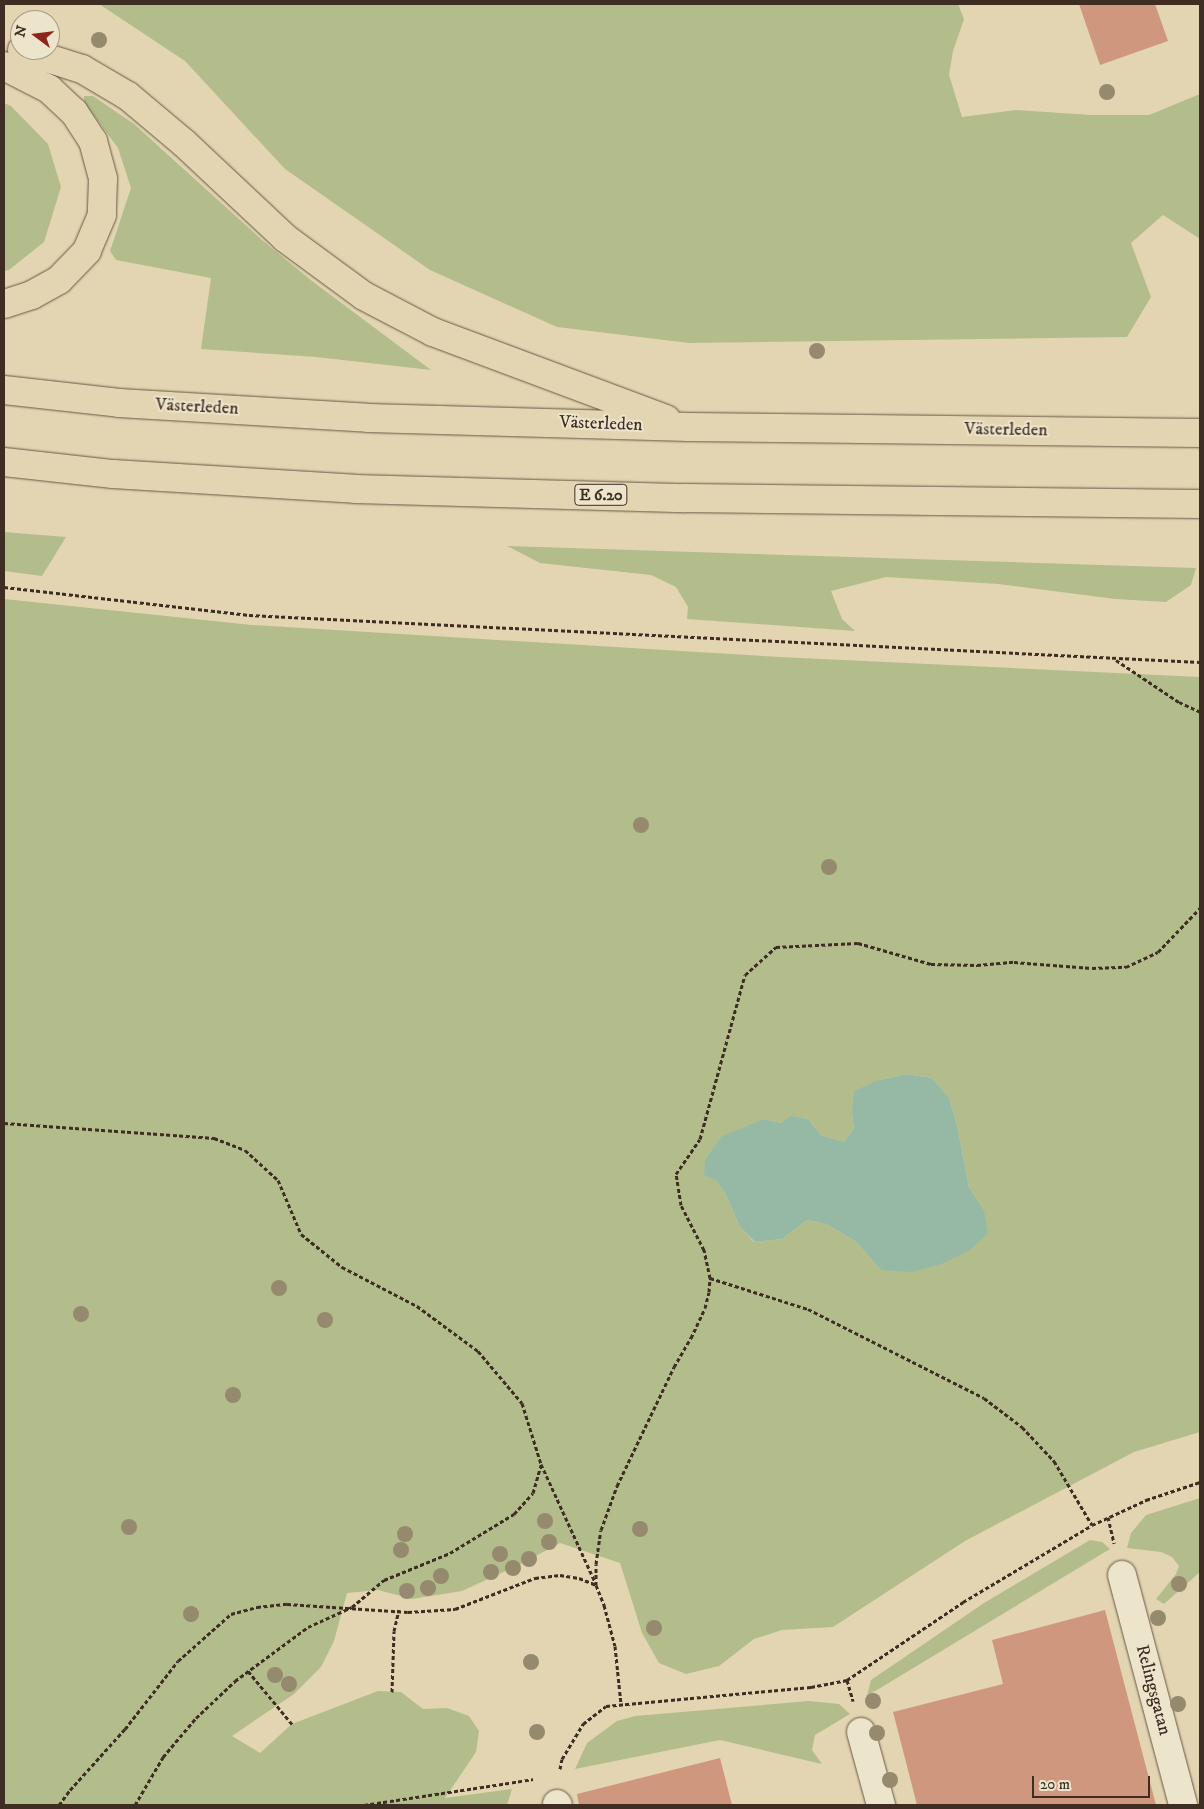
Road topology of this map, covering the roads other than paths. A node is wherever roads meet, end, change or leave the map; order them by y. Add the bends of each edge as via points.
1 (53, 60) edge
2 (4, 66) edge
3 (4, 304) edge
4 (4, 390) edge
5 (689, 427) junction
6 (1200, 433) edge
7 (4, 462) edge
8 (1200, 504) edge
9 (1122, 1576) dead end
10 (862, 1732) dead end
11 (881, 1805) edge
12 (1184, 1805) edge

1 - 5 highway via 82,69 128,96 184,143 285,238 364,296 433,332
2 - 3 highway via 49,89 74,112 93,141 103,179 102,215 87,251 59,280 32,295
4 - 5 highway, Västerleden via 118,403 359,417
5 - 6 highway, Västerleden
7 - 8 highway, E 6.20 via 113,474 355,489 685,498
9 - 12 lane, Relingsgatan
10 - 11 lane

